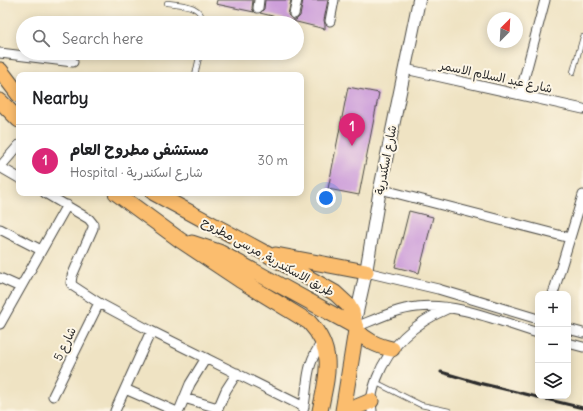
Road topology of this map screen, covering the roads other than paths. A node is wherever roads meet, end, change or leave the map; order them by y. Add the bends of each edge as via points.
1 (297, 0) edge
2 (334, 0) edge
3 (419, 0) edge
4 (545, 0) edge
5 (167, 4) dead end
6 (294, 14) dead end
7 (202, 16) edge
8 (330, 21) dead end
9 (583, 37) edge
10 (0, 53) edge
11 (16, 55) edge
12 (57, 60) edge
13 (198, 60) edge
14 (73, 62) dead end
15 (405, 69) junction
16 (0, 70) edge
17 (196, 72) edge
18 (573, 72) dead end
19 (16, 91) edge
20 (520, 94) junction
21 (0, 101) edge
22 (583, 109) edge
23 (16, 117) edge
24 (16, 148) edge
25 (0, 167) edge
26 (16, 176) edge
27 (380, 188) junction
28 (583, 195) edge
29 (51, 196) edge
30 (120, 196) edge
31 (160, 196) edge
32 (66, 205) junction
33 (580, 219) edge
34 (0, 229) edge
35 (570, 238) junction
36 (180, 240) junction
37 (41, 250) junction
38 (265, 253) junction
39 (366, 272) junction
40 (0, 278) edge
41 (20, 287) junction
42 (554, 291) edge
43 (99, 303) junction
44 (450, 308) junction
45 (535, 318) edge
46 (0, 324) edge
47 (356, 326) junction
48 (571, 330) edge
49 (151, 331) junction
50 (535, 332) edge
51 (583, 333) edge
52 (323, 341) junction
53 (571, 344) edge
54 (583, 347) edge
55 (392, 349) junction
56 (206, 358) junction
57 (237, 373) junction
58 (375, 382) junction
59 (126, 388) junction
60 (53, 396) dead end
61 (184, 398) junction
62 (371, 406) edge
63 (304, 409) edge
64 (218, 410) edge
65 (115, 411) edge
66 (175, 411) edge
67 (179, 411) edge
68 (320, 411) edge
69 (343, 411) edge
70 (347, 411) edge
71 (449, 411) edge

1 - 6 street
2 - 8 street
3 - 15 street, شارع اسكندرية
4 - 20 street
5 - 7 lane via 193,7
9 - 18 lane
10 - 11 street
12 - 14 street
13 - 17 lane
15 - 20 street, شارع عبد السلام الاسمر
15 - 27 street, شارع اسكندرية
16 - 19 main road
20 - 22 street, شارع عبد السلام الاسمر
21 - 23 main road
24 - 25 street
25 - 26 street
27 - 35 street
27 - 39 street, شارع اسكندرية
28 - 33 street
29 - 32 street
30 - 36 main road
31 - 38 main road, طريق الاسكندرية, مرسى مطروح
32 - 37 street
32 - 43 street via 89,219 94,228 71,283
33 - 35 street
34 - 37 street
35 - 42 street
36 - 47 main road via 219,252
36 - 52 main road via 259,293 309,322
37 - 41 street
38 - 39 main road
38 - 47 main road, طريق الاسكندرية, مرسى مطروح via 335,293 348,305
39 - 45 street via 438,289
39 - 47 street, شارع اسكندرية
40 - 41 street
41 - 46 street
43 - 49 street
43 - 60 street, شارع 5
44 - 47 street via 428,306 405,309
44 - 50 street
44 - 55 street via 436,313 412,329
47 - 55 main road via 372,343
47 - 69 main road
48 - 51 street
49 - 56 street
49 - 59 street
52 - 63 street via 310,363
52 - 68 main road via 328,368
53 - 54 street
55 - 58 street
56 - 57 street
56 - 61 street
57 - 63 street
57 - 64 street via 226,390
58 - 62 street
58 - 71 lane via 421,405
59 - 65 street
59 - 66 street
61 - 64 street
61 - 67 street
62 - 70 main road

